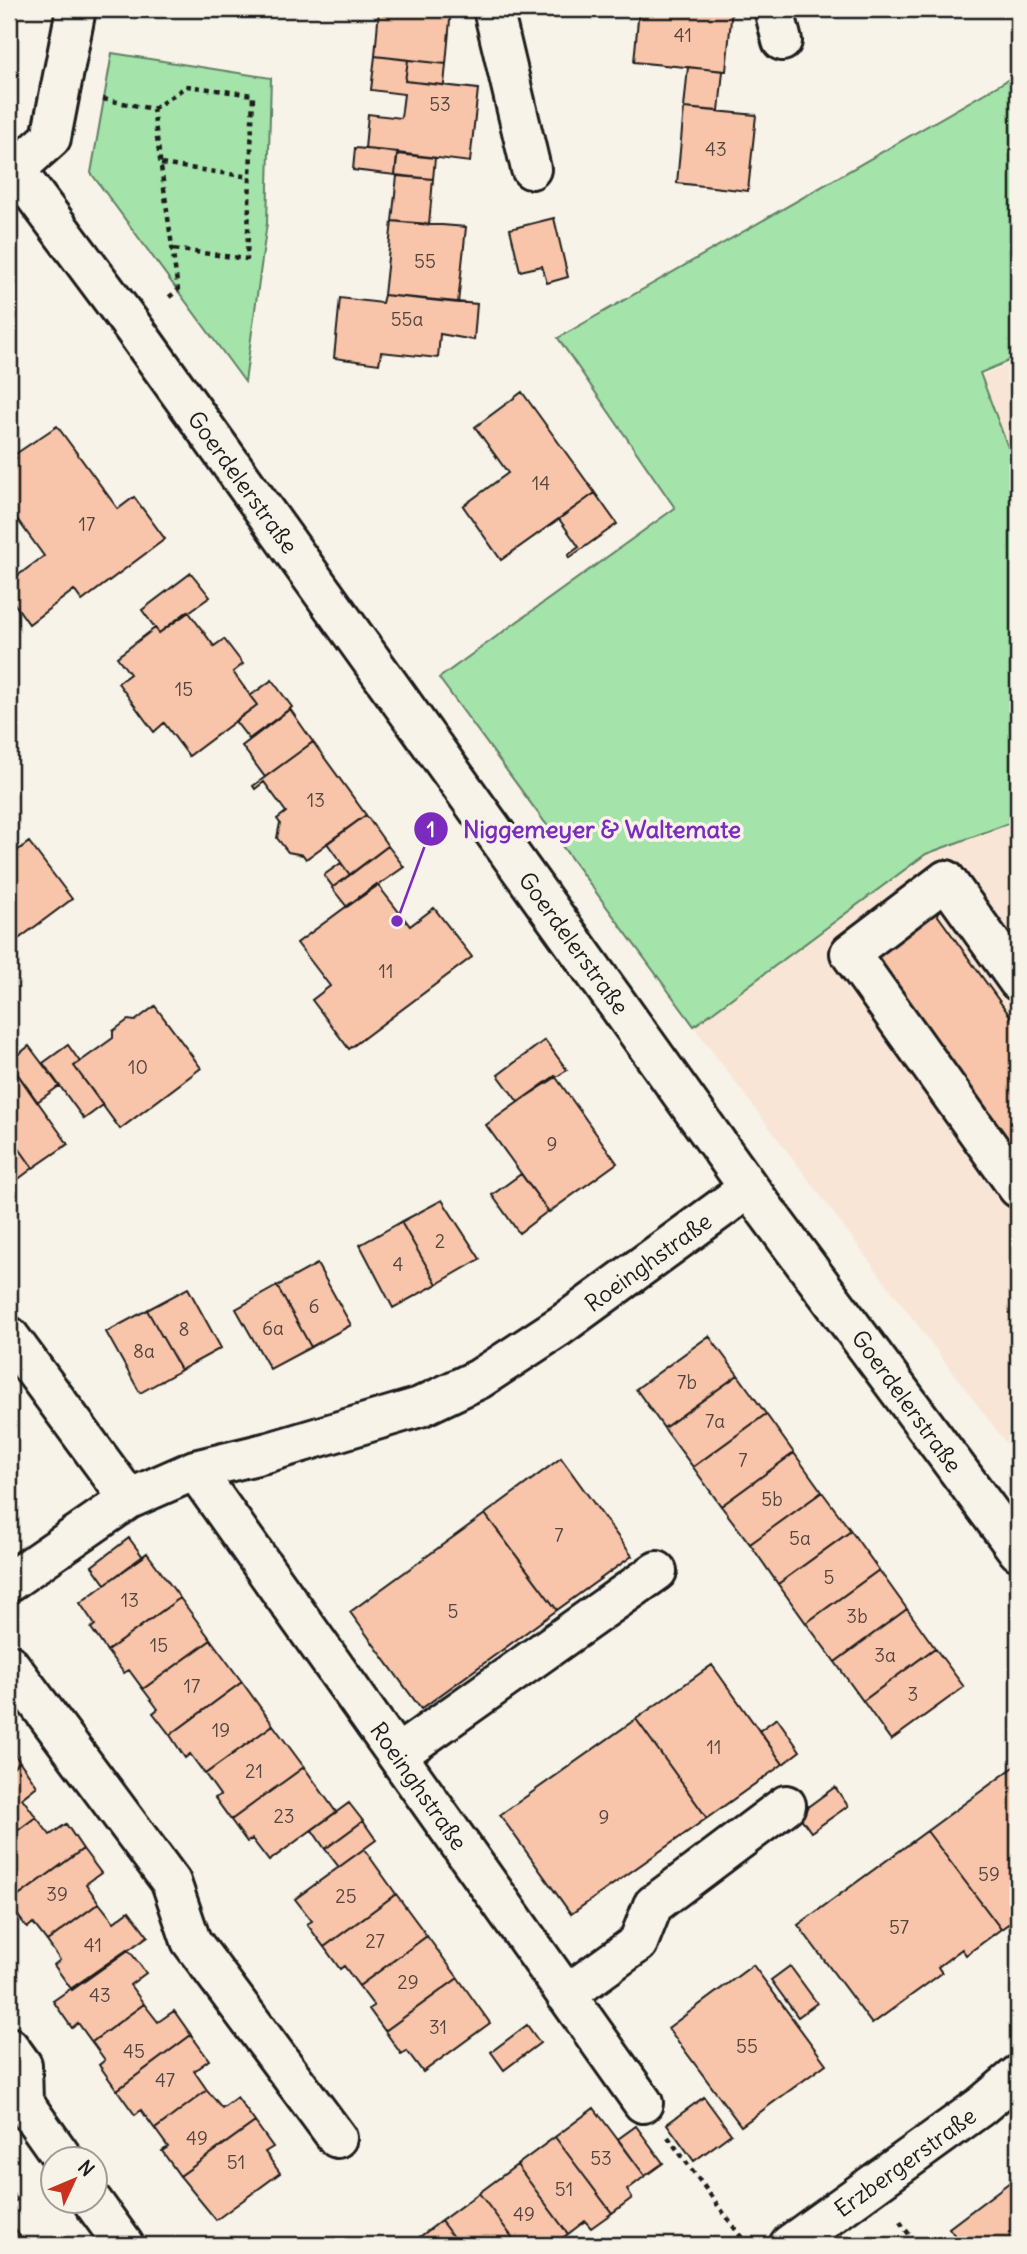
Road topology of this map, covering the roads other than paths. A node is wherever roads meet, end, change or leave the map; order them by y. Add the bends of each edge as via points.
1 (76, 9) edge
2 (493, 9) edge
3 (12, 166) edge
4 (531, 169) dead end
5 (1018, 981) edge
6 (750, 1188) junction
7 (1018, 1188) edge
8 (9, 1336) edge
9 (195, 1470) junction
10 (130, 1499) junction
11 (1018, 1552) edge
12 (657, 1571) dead end
13 (9, 1582) edge
14 (9, 1664) edge
15 (397, 1755) junction
16 (786, 1805) dead end
17 (566, 1995) junction
18 (9, 2047) edge
19 (1018, 2076) edge
20 (643, 2103) road end
21 (337, 2138) dead end
22 (54, 2146) edge
23 (103, 2216) edge
24 (124, 2245) edge
25 (789, 2245) edge

1 - 3 street via 51,138
2 - 4 street
3 - 6 street, Goerdelerstraße via 132,326
5 - 7 street via 946,880 850,953
6 - 9 street, Roeinghstraße via 479,1379 420,1407
6 - 11 street, Goerdelerstraße
8 - 10 street
9 - 10 street, Roeinghstraße
9 - 15 street, Roeinghstraße
10 - 13 street, Roeinghstraße
12 - 15 street
14 - 21 street via 171,1882 191,1941
15 - 17 street, Roeinghstraße
16 - 17 street via 653,1905 638,1943
17 - 20 street, Roeinghstraße
18 - 22 street via 22,2065 23,2102
19 - 25 street, Erzbergerstraße
23 - 24 street

